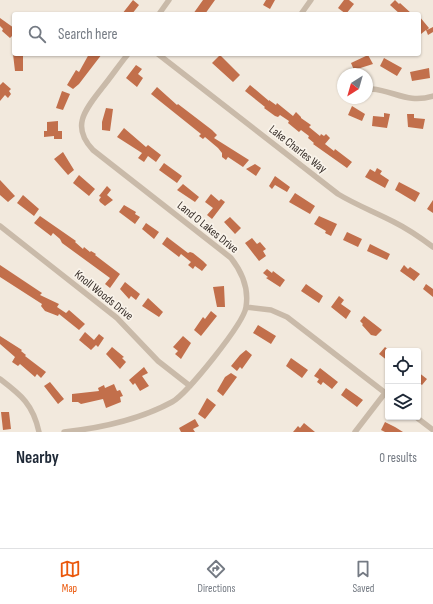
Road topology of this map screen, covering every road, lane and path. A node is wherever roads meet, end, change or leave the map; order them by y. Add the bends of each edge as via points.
1 (170, 0) edge
2 (311, 0) edge
3 (161, 12) edge
4 (302, 12) edge
5 (126, 56) edge
6 (161, 56) edge
7 (373, 89) edge
8 (433, 96) edge
9 (0, 226) edge
10 (433, 247) edge
11 (246, 307) junction
12 (0, 379) edge
13 (190, 386) junction
14 (385, 392) edge
15 (385, 396) edge
16 (420, 420) edge
17 (433, 430) edge
18 (39, 432) edge
19 (64, 432) edge
20 (354, 432) edge

1 - 3 street
2 - 4 street
5 - 11 street, Land O Lakes Drive via 85,110 81,124 84,137 93,150 231,258 244,280
6 - 10 street, Lake Charles Way via 338,194 394,222
7 - 8 street via 404,98
9 - 13 street, Knoll Woods Drive via 117,318 158,361
11 - 13 street, Land O Lakes Drive via 238,326
11 - 14 street via 271,310 288,317
12 - 18 street via 28,403 34,412
13 - 19 street, Land O Lakes Drive via 174,401 160,409 97,429
15 - 20 street
16 - 17 street

